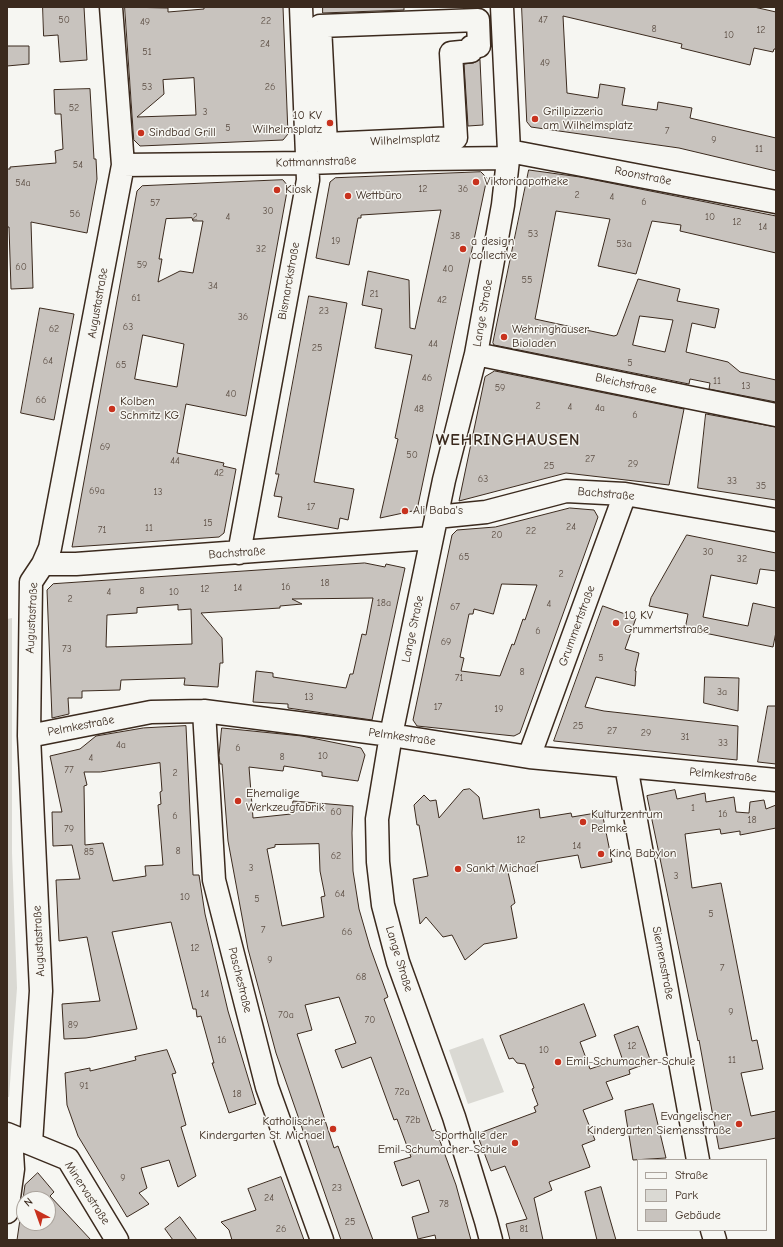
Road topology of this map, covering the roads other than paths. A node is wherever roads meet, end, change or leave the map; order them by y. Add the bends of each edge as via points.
1 (111, 7) edge
2 (301, 7) edge
3 (503, 16) edge
4 (479, 27) junction
5 (312, 35) junction
6 (502, 156) junction
7 (307, 164) junction
8 (123, 165) junction
9 (776, 202) edge
10 (476, 354) junction
11 (776, 415) edge
12 (625, 494) junction
13 (436, 517) junction
14 (776, 520) edge
15 (432, 538) junction
16 (239, 553) junction
17 (43, 564) junction
18 (204, 711) junction
19 (391, 735) junction
20 (29, 736) junction
21 (529, 757) junction
22 (626, 766) junction
23 (776, 780) edge
24 (9, 1135) edge
25 (31, 1143) junction
26 (698, 1159) edge
27 (7, 1212) edge
28 (118, 1240) edge
29 (322, 1240) edge
30 (491, 1240) edge

1 - 8 street, Augustastraße
2 - 5 street, Bismarckstraße
3 - 4 street
3 - 6 street, Lange Straße
4 - 5 street
4 - 5 street, Wilhelmsplatz via 479,46 471,47 471,51 451,53 456,138 326,144
5 - 7 street, Bismarckstraße
6 - 7 street, Kottmannstraße
6 - 9 street, Roonstraße
6 - 10 street, Lange Straße via 503,205
7 - 8 street, Kottmannstraße
7 - 16 street, Bismarckstraße via 308,180
8 - 17 street, Augustastraße via 50,548
10 - 11 street, Bleichstraße
10 - 13 street, Lange Straße
12 - 13 street, Bachstraße via 566,491 486,512
12 - 14 street, Bachstraße
12 - 21 street, Grummertstraße
13 - 15 street, Lange Straße
15 - 16 street, Bachstraße
15 - 19 street, Lange Straße
16 - 17 street, Bachstraße
17 - 20 street, Augustastraße via 31,582
18 - 19 street, Pelmkestraße
18 - 20 street, Pelmkestraße via 151,712
18 - 29 street, Paschestraße via 214,880 267,1087
19 - 21 street, Pelmkestraße
19 - 30 street, Lange Straße via 377,819 383,905 398,962 454,1117
20 - 25 street, Augustastraße via 42,991
21 - 22 street, Pelmkestraße
22 - 23 street, Pelmkestraße
22 - 26 street, Siemensstraße
24 - 25 street, Minervastraße
24 - 27 street via 12,1169
25 - 28 street, Minervastraße via 68,1159

